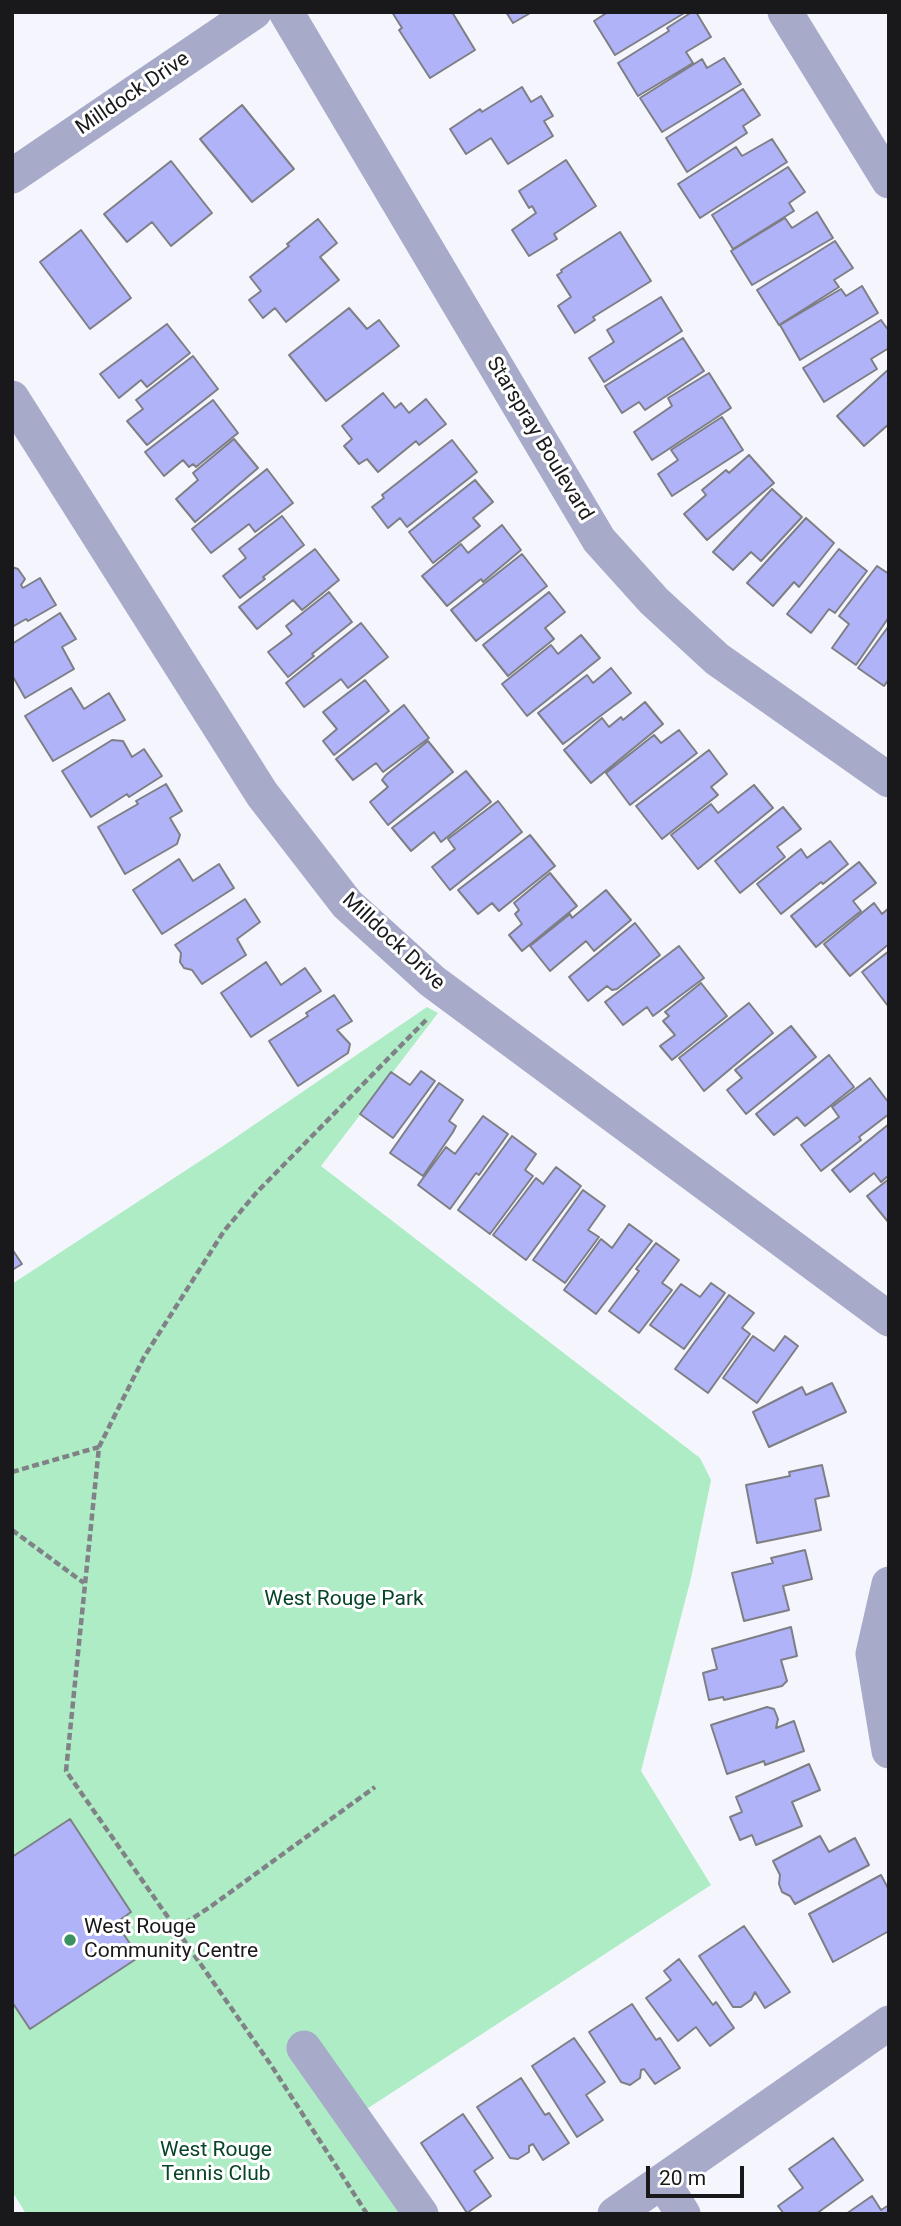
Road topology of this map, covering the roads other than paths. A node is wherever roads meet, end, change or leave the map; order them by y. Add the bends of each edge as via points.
1 (254, 12) edge
2 (286, 12) edge
3 (785, 12) edge
4 (12, 176) edge
5 (889, 181) edge
6 (12, 398) edge
7 (889, 780) edge
8 (889, 1319) edge
9 (889, 1584) edge
10 (889, 1751) edge
11 (889, 2023) edge
12 (304, 2048) dead end
13 (663, 2182) junction
14 (421, 2214) edge
15 (615, 2214) edge
16 (683, 2214) edge

1 - 4 street, Milldock Drive
2 - 7 street, Starspray Boulevard via 599,540 654,601 717,659
3 - 5 street
6 - 8 street, Milldock Drive via 262,794 347,904 432,981
9 - 10 street via 873,1654
11 - 13 street
12 - 14 street
13 - 15 street
13 - 16 street

